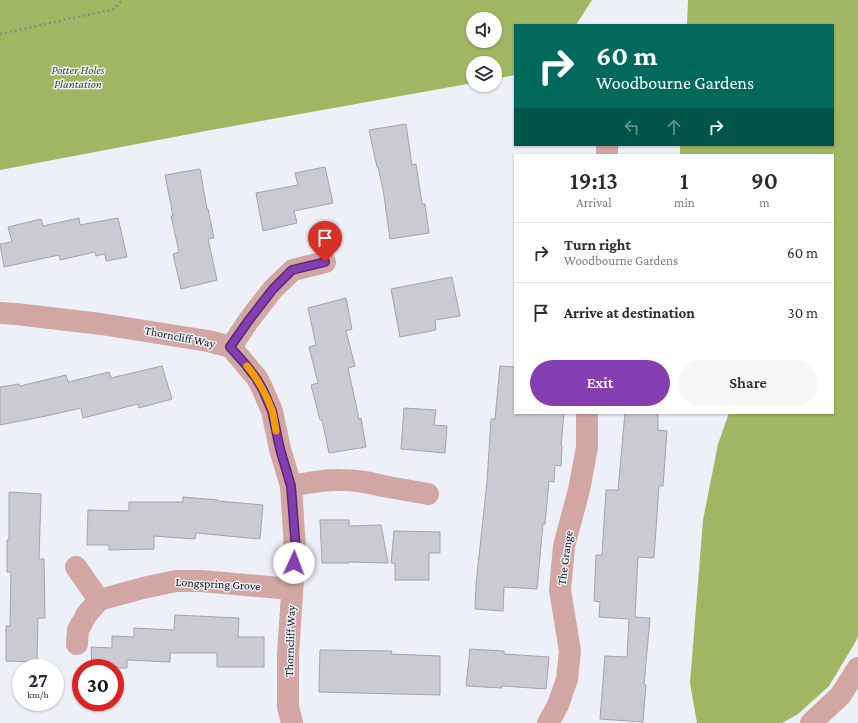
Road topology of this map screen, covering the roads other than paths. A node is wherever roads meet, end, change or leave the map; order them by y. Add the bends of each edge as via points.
1 (325, 262) dead end
2 (0, 314) edge
3 (230, 347) junction
4 (587, 414) edge
5 (291, 486) junction
6 (428, 494) dead end
7 (76, 567) dead end
8 (292, 589) junction
9 (99, 600) junction
10 (77, 644) dead end
11 (858, 668) edge
12 (292, 723) edge
13 (548, 723) edge
14 (811, 723) edge

1 - 3 street via 292,270 273,289
2 - 3 street, Thorncliff Way via 102,324 181,336
3 - 5 street, Thorncliff Way via 256,378 269,404
4 - 13 street, The Grange via 587,447 564,546 560,590 570,651 567,679 558,705
5 - 6 street via 322,480 339,480 369,482
5 - 8 street, Thorncliff Way via 296,550
7 - 9 street
8 - 9 street, Longspring Grove via 176,581
8 - 12 street, Thorncliff Way via 288,708
9 - 10 street via 78,630
11 - 14 street via 840,696

